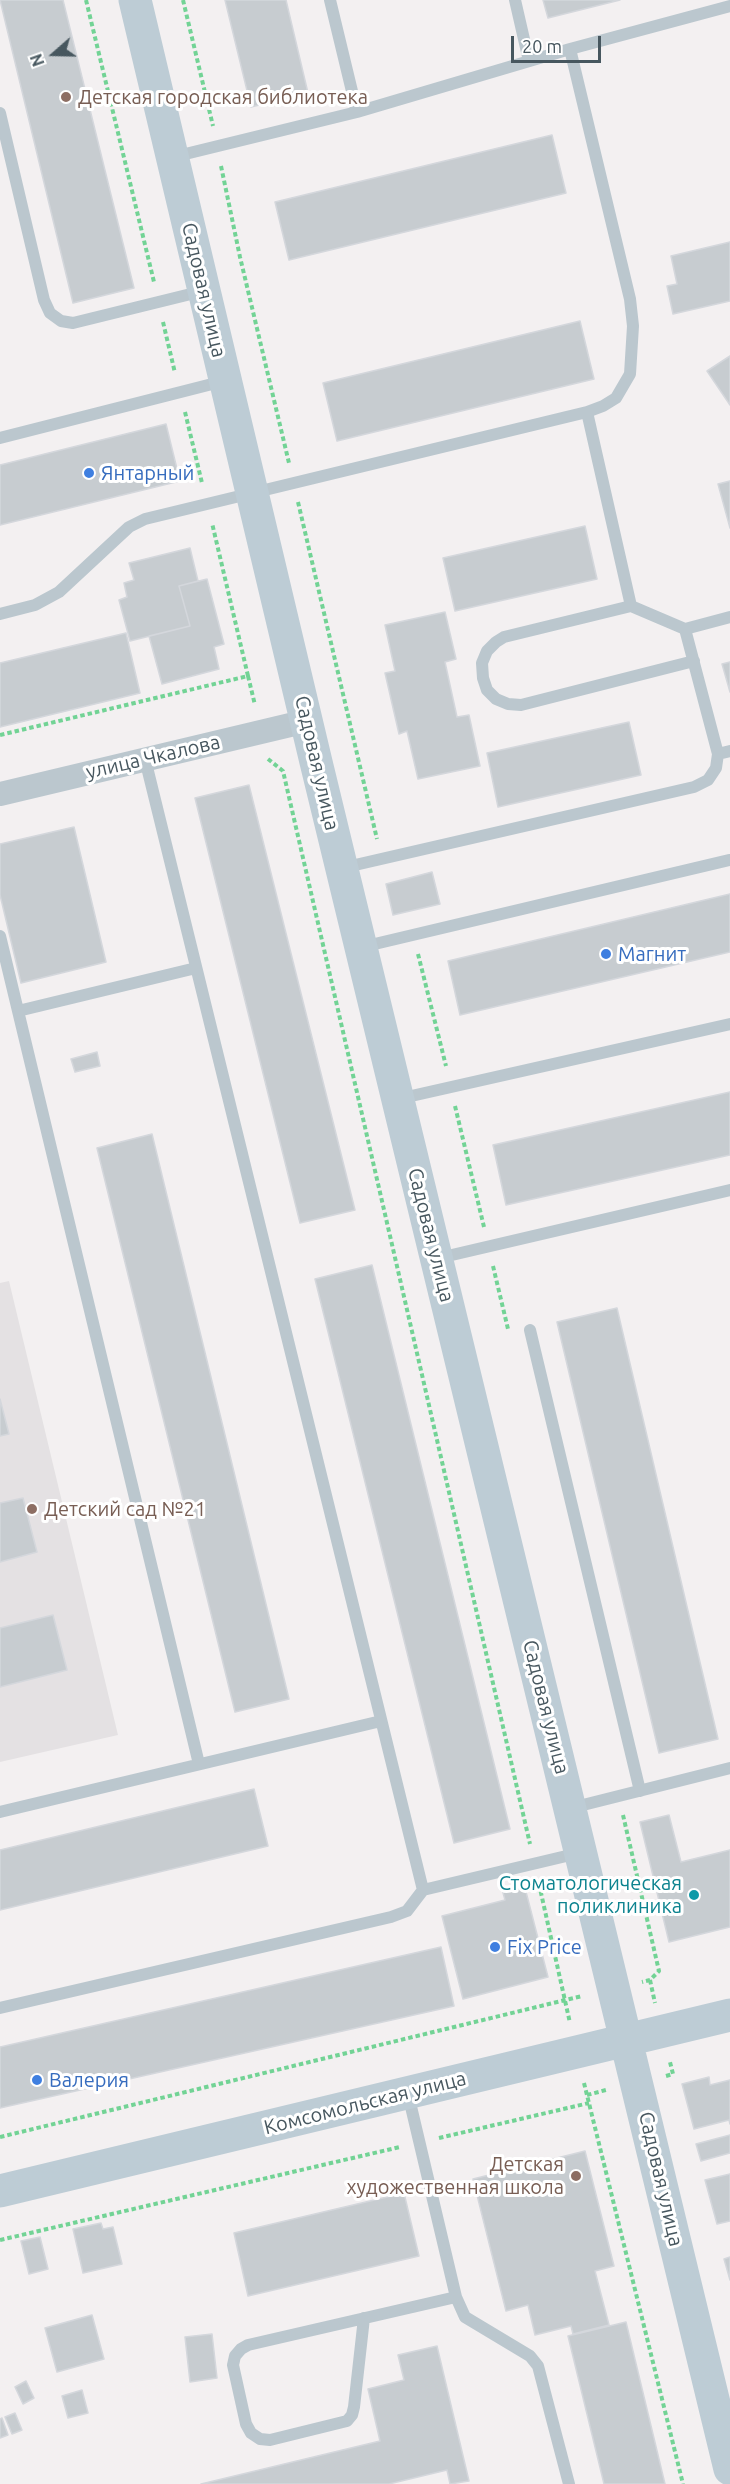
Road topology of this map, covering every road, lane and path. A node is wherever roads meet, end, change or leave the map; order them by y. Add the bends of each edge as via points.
1 (86, 0) edge
2 (135, 0) edge
3 (183, 0) edge
4 (330, 0) edge
5 (515, 0) edge
6 (730, 6) edge
7 (570, 49) junction
8 (530, 60) junction
9 (357, 112) junction
10 (0, 113) edge
11 (217, 147) junction
12 (173, 157) junction
13 (204, 291) junction
14 (159, 302) junction
15 (226, 381) junction
16 (180, 392) junction
17 (587, 412) junction
18 (0, 438) edge
19 (293, 481) junction
20 (252, 491) junction
21 (207, 502) junction
22 (631, 606) junction
23 (0, 614) edge
24 (730, 617) edge
25 (686, 629) junction
26 (694, 661) junction
27 (307, 721) junction
28 (0, 735) edge
29 (724, 752) edge
30 (145, 759) junction
31 (282, 771) dead end
32 (0, 794) edge
33 (377, 860) junction
34 (729, 860) edge
35 (342, 868) junction
36 (0, 936) edge
37 (362, 947) junction
38 (196, 968) junction
39 (18, 1011) junction
40 (730, 1024) edge
41 (398, 1099) junction
42 (730, 1190) edge
43 (437, 1259) junction
44 (530, 1330) dead end
45 (381, 1721) junction
46 (199, 1764) junction
47 (730, 1768) edge
48 (640, 1791) junction
49 (571, 1808) junction
50 (0, 1812) edge
51 (581, 1852) junction
52 (534, 1864) junction
53 (423, 1890) junction
54 (0, 2008) edge
55 (730, 2015) edge
56 (627, 2040) junction
57 (408, 2093) junction
58 (587, 2095) dead end
59 (589, 2103) junction
60 (0, 2137) edge
61 (419, 2143) junction
62 (0, 2191) edge
63 (0, 2240) edge
64 (456, 2297) junction
65 (364, 2318) junction
66 (730, 2469) edge
67 (569, 2484) edge
68 (683, 2484) edge

1 - 14 path
2 - 12 street, Садовая улица
3 - 11 path
4 - 9 lane
5 - 8 lane
6 - 7 lane
7 - 8 lane
7 - 17 lane via 630,299 633,326 630,374 624,387 616,398
8 - 9 lane
9 - 11 lane
10 - 14 lane via 50,313 60,321 73,323
11 - 12 lane
11 - 19 path
12 - 13 street, Садовая улица
13 - 14 lane
13 - 15 street, Садовая улица
14 - 16 path
15 - 16 lane
15 - 20 street, Садовая улица
16 - 18 lane
16 - 21 path
17 - 19 lane
17 - 22 lane
19 - 20 lane
19 - 33 path via 377,835
20 - 21 lane
20 - 27 street, Садовая улица
21 - 23 lane via 129,527 58,592 35,605
21 - 28 path via 248,676
22 - 25 lane
22 - 26 lane via 504,637 487,651 482,663 487,690 496,699 521,705
24 - 25 lane
25 - 26 lane
26 - 29 lane
27 - 30 street, улица Чкалова
27 - 35 street, Садовая улица
29 - 33 lane via 708,780 694,787
30 - 32 street, улица Чкалова
30 - 38 lane
31 - 52 path
33 - 35 lane
34 - 37 lane
35 - 37 street, Садовая улица
36 - 39 lane
37 - 41 street, Садовая улица
38 - 39 lane
38 - 45 lane
39 - 46 lane
40 - 41 lane
41 - 43 street, Садовая улица
42 - 43 lane
43 - 49 street, Садовая улица
44 - 48 lane
45 - 46 lane
45 - 53 lane
46 - 50 lane
47 - 48 lane
48 - 49 lane
49 - 51 street, Садовая улица
51 - 52 lane
51 - 56 street, Садовая улица
52 - 53 lane
52 - 60 path via 565,2001
53 - 54 lane via 406,1911 391,1917
55 - 56 street, Комсомольская улица
56 - 57 street, Комсомольская улица
56 - 66 street, Садовая улица
57 - 61 lane
57 - 62 street, Комсомольская улица
58 - 59 path
59 - 61 path
59 - 68 path
61 - 63 path
61 - 64 lane
64 - 65 lane
64 - 67 lane via 465,2317 530,2356 538,2366
65 - 65 lane via 354,2407 347,2421 270,2440 251,2433 233,2365 241,2349

